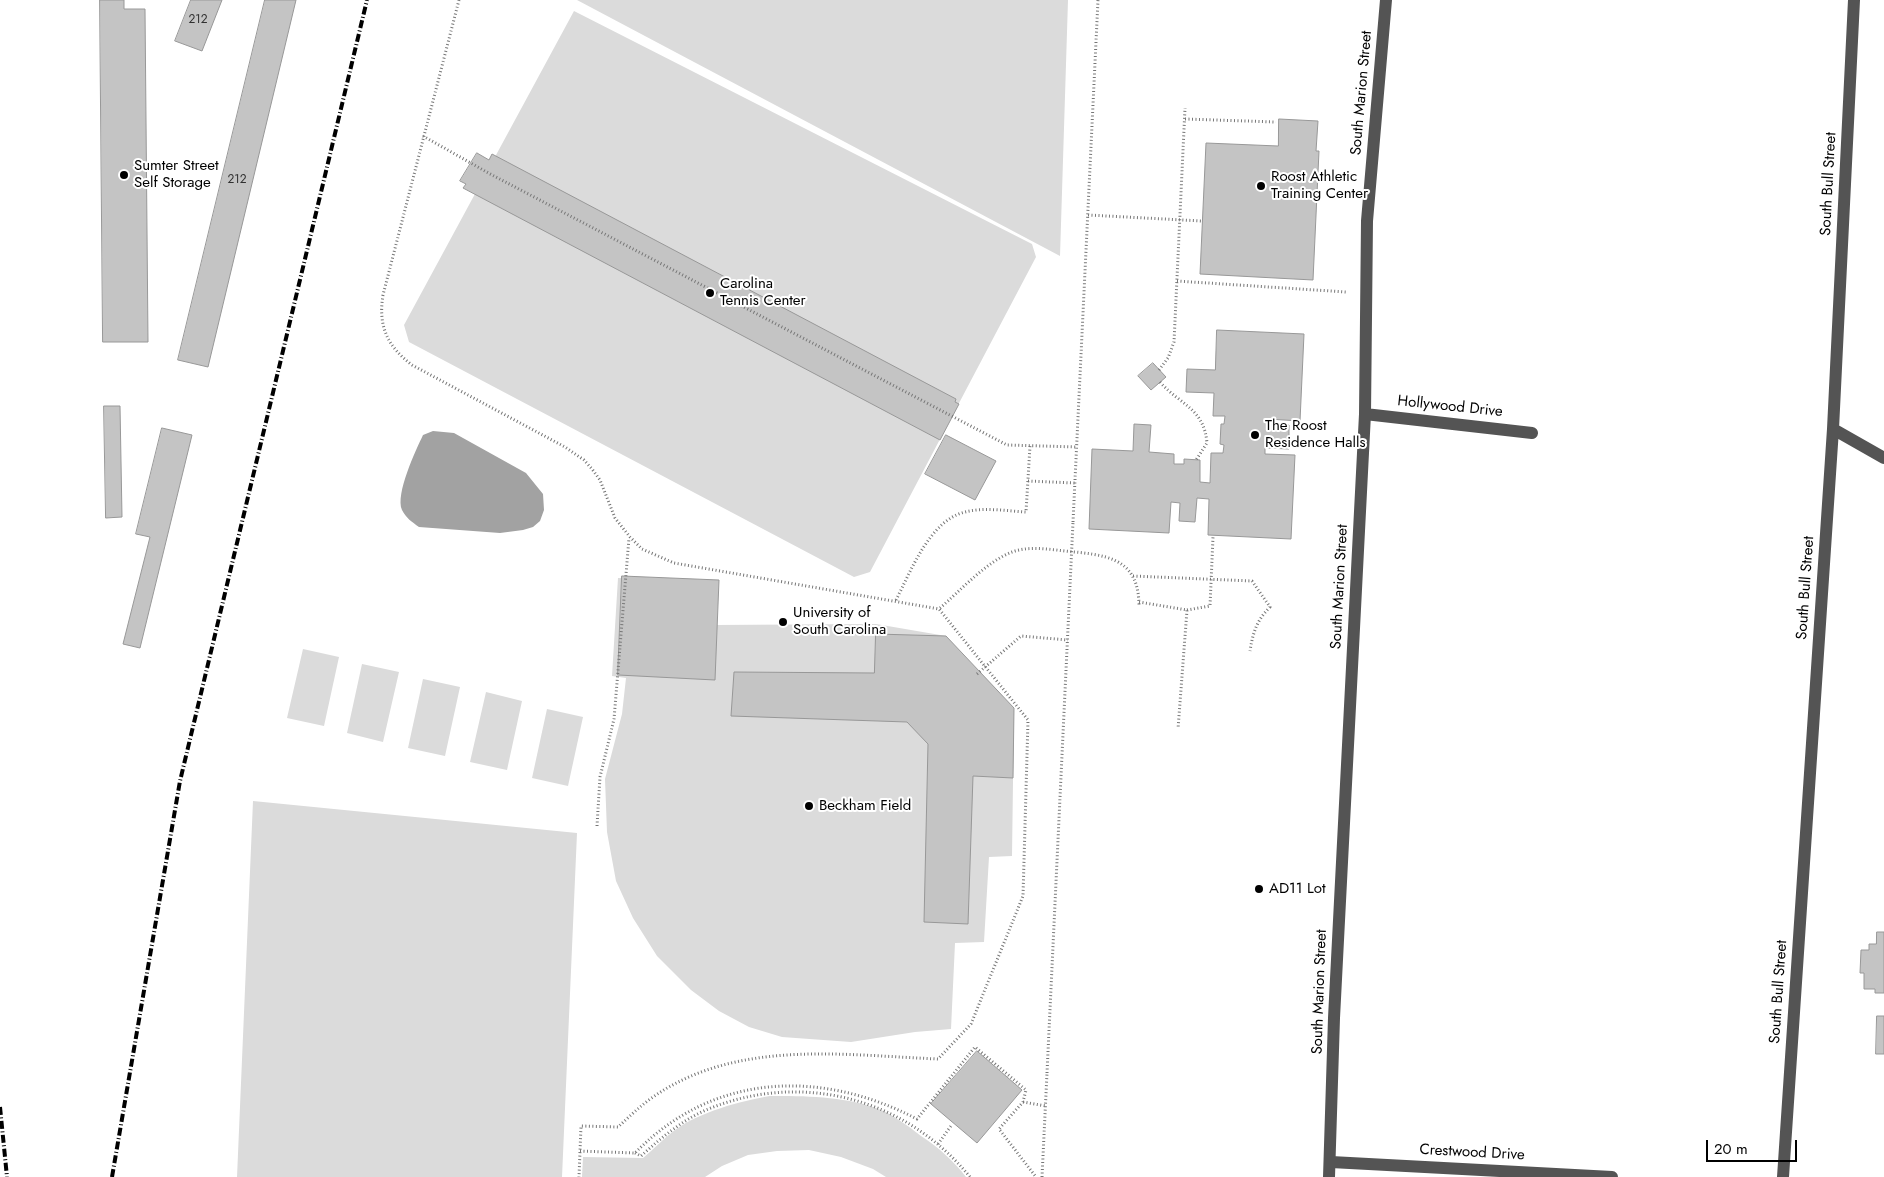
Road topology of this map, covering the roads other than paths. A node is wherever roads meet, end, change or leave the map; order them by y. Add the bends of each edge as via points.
1 (1386, 0) edge
2 (1854, 0) edge
3 (1365, 414) junction
4 (1833, 429) junction
5 (1532, 433) dead end
6 (1884, 458) edge
7 (1331, 1162) junction
8 (1330, 1177) edge
9 (1612, 1177) edge
10 (1782, 1177) edge

1 - 3 street, South Marion Street via 1367,221
2 - 4 street, South Bull Street
3 - 5 street, Hollywood Drive
3 - 7 street, South Marion Street via 1334,1018
4 - 6 street
4 - 10 street, South Bull Street
7 - 8 street, South Marion Street
7 - 9 street, Crestwood Drive

